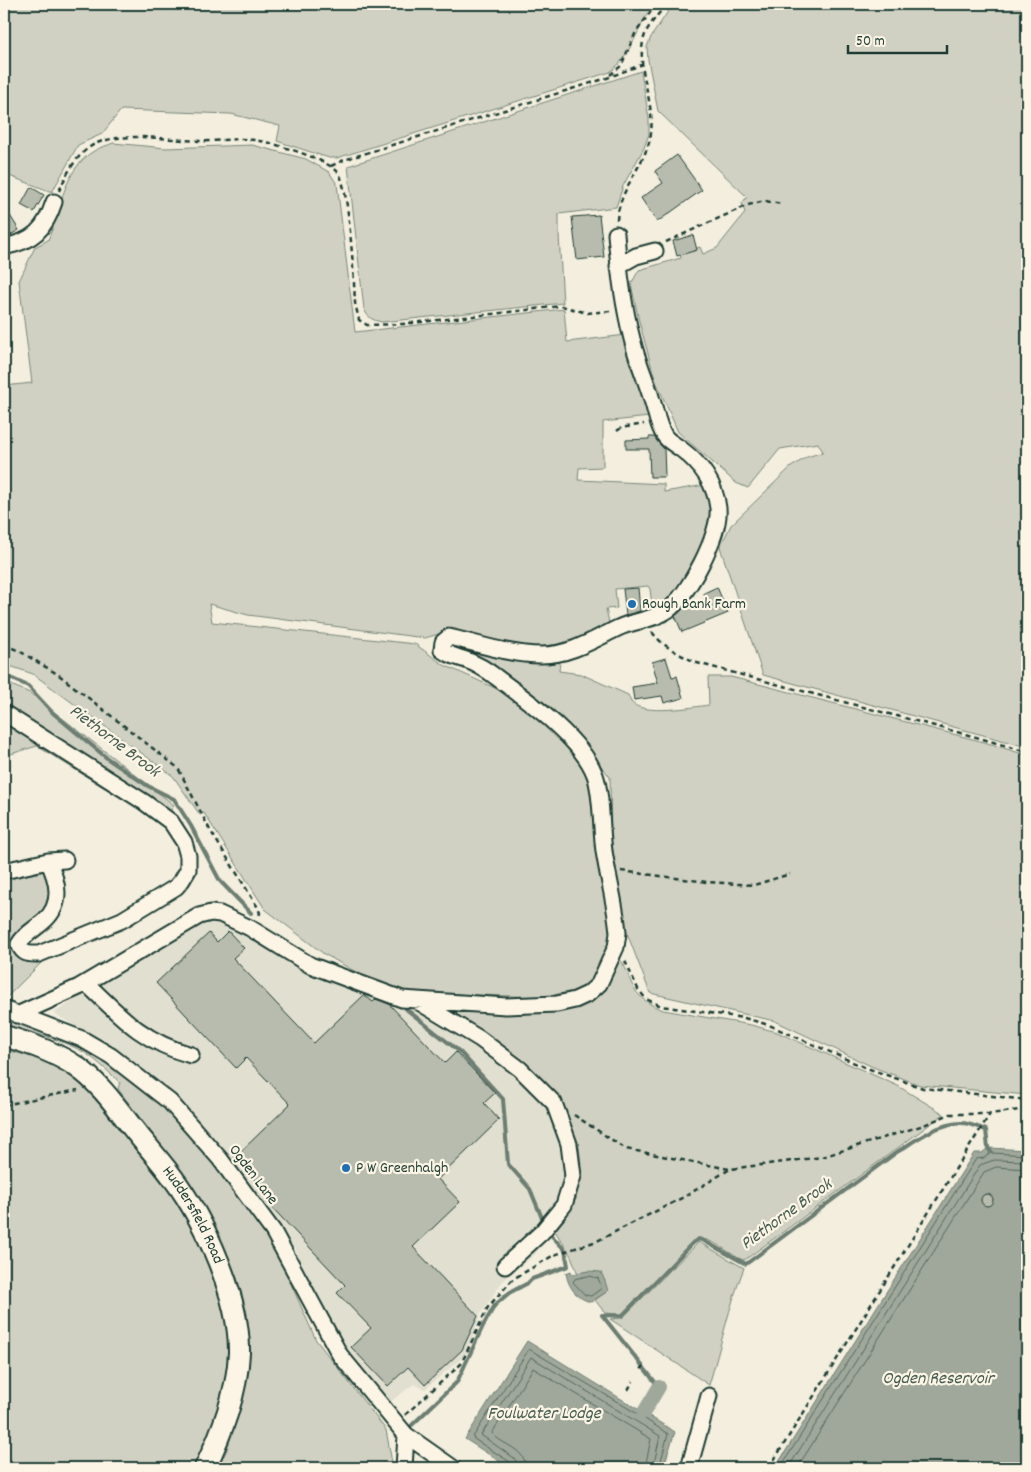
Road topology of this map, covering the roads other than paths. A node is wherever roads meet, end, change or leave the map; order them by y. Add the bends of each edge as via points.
1 (54, 202) road end
2 (616, 234) road end
3 (4, 247) edge
4 (655, 251) road end
5 (618, 266) junction
6 (4, 713) edge
7 (65, 860) dead end
8 (48, 861) junction
9 (4, 871) edge
10 (86, 983) junction
11 (418, 1001) junction
12 (10, 1012) edge
13 (4, 1036) edge
14 (190, 1055) dead end
15 (505, 1266) dead end
16 (709, 1396) dead end
17 (401, 1429) junction
18 (205, 1468) edge
19 (404, 1468) edge
20 (453, 1468) edge
21 (689, 1468) edge

1 - 3 street via 39,232
2 - 5 street
4 - 5 street via 636,256
5 - 11 street via 635,350 664,437 704,470 714,487 717,527 704,558 683,595 668,610 644,621 620,626 564,653 519,654 448,637 442,650 495,676 558,726 589,762 596,776 607,871 617,922 616,947 599,984 575,1000 506,1006
6 - 8 street via 171,822 184,842 188,870 176,886 122,920 39,954 26,954 19,944 22,937 45,920 57,900 58,888
7 - 8 street
8 - 9 street
10 - 11 street via 199,916 211,913 220,914 254,931 310,966 402,999
10 - 12 street
10 - 14 street via 148,1038
11 - 15 street via 480,1038 520,1069 554,1103 569,1144 574,1176 564,1206 542,1232
12 - 17 street, Ogden Lane via 82,1039 111,1056 170,1102 220,1159 273,1231 340,1355
13 - 18 main road, Huddersfield Road via 57,1056 95,1082 174,1179 194,1210 226,1284 239,1352 230,1407
16 - 21 street
17 - 19 street
17 - 20 street, Ogden Lane

